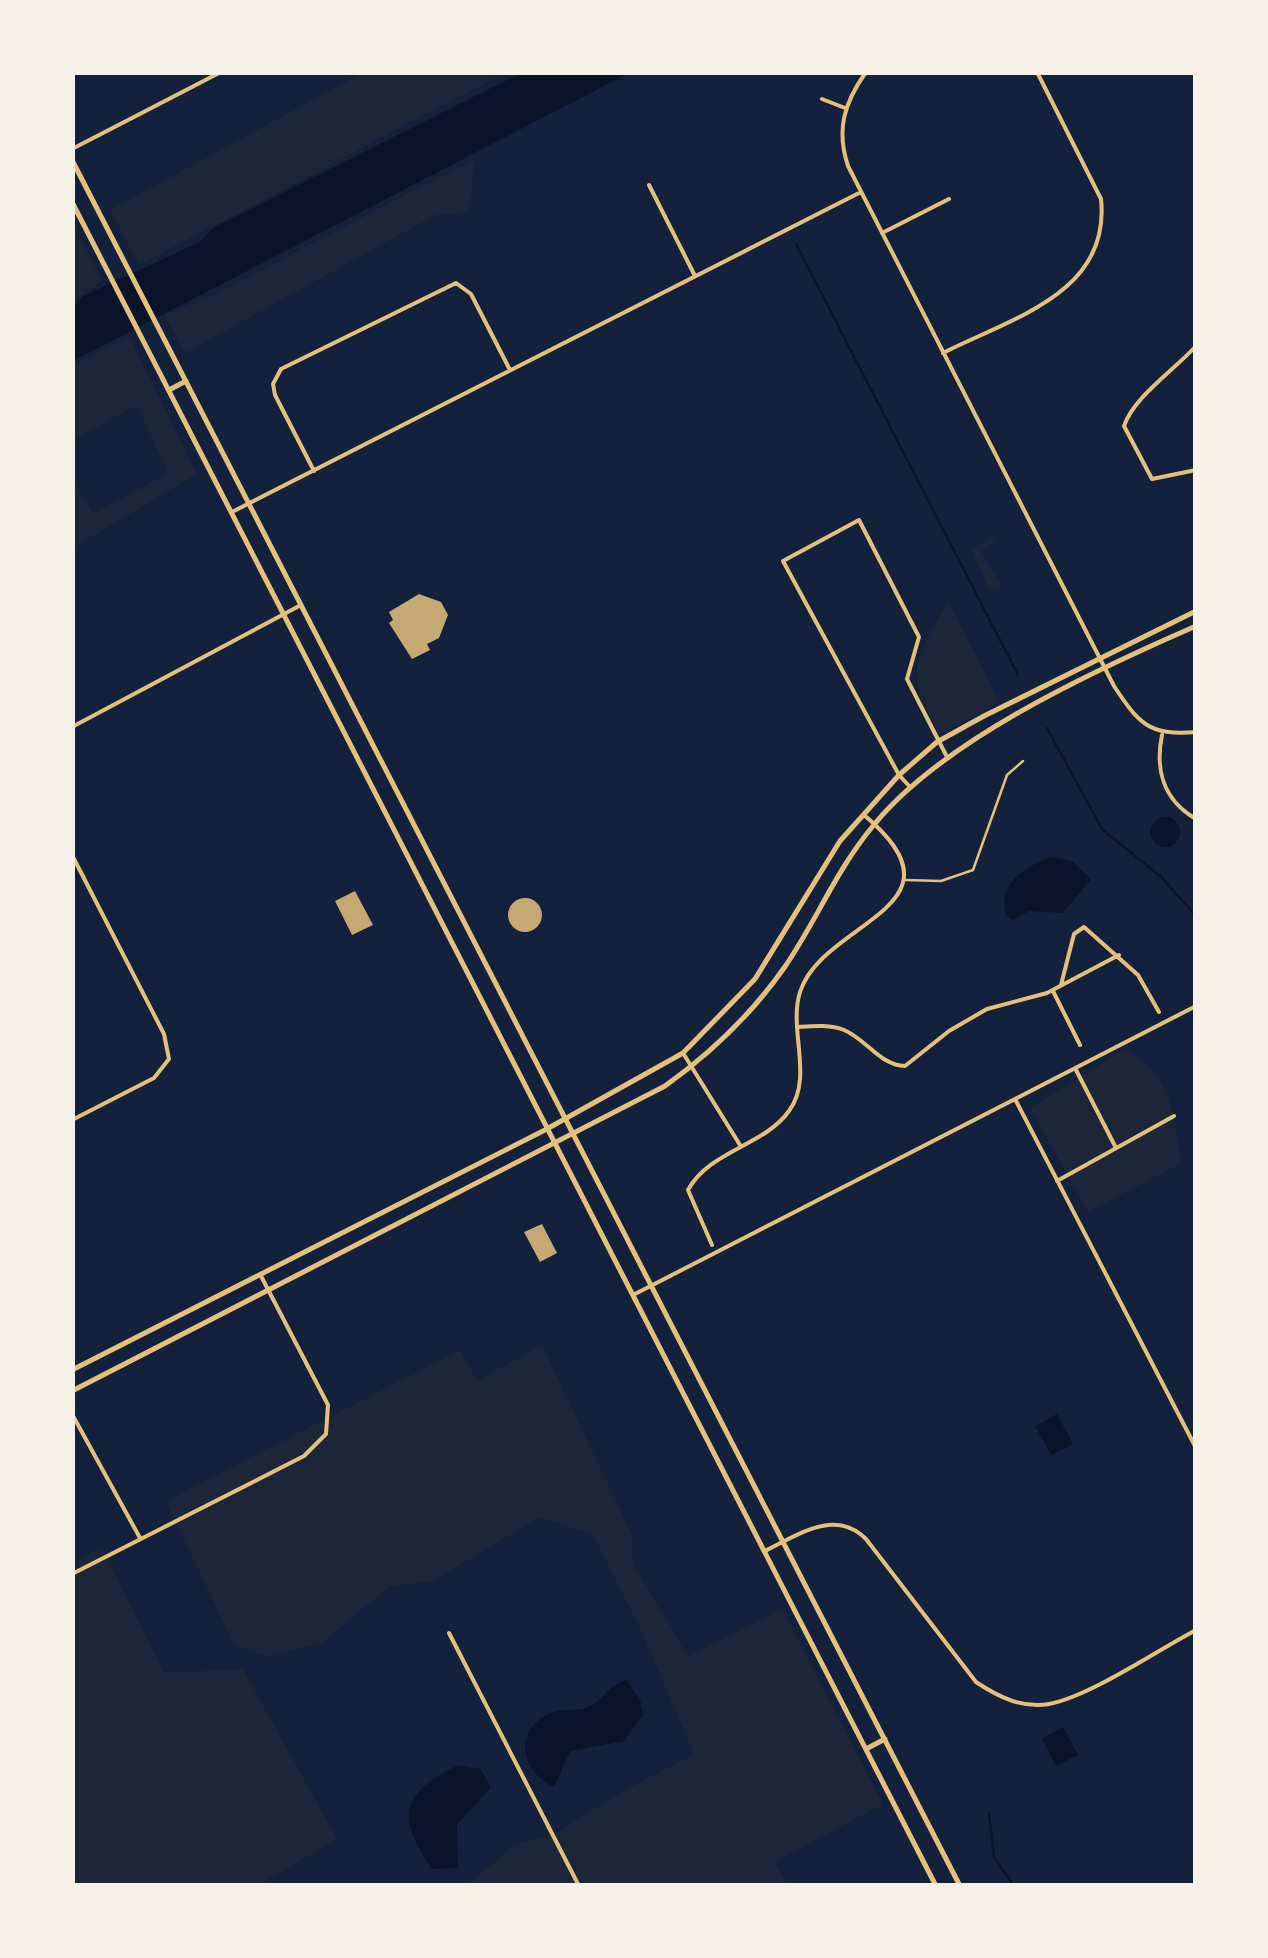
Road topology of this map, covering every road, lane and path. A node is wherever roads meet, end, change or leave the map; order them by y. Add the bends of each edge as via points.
1 (220, 72) edge
2 (866, 72) edge
3 (1037, 72) edge
4 (822, 99) dead end
5 (845, 108) junction
6 (72, 149) edge
7 (72, 160) edge
8 (649, 185) dead end
9 (861, 192) junction
10 (949, 199) dead end
11 (72, 202) edge
12 (882, 234) junction
13 (695, 276) junction
14 (1196, 346) edge
15 (944, 353) junction
16 (510, 370) junction
17 (186, 381) junction
18 (169, 390) junction
19 (1196, 470) edge
20 (314, 471) junction
21 (249, 503) junction
22 (232, 512) junction
23 (301, 604) junction
24 (1196, 611) edge
25 (284, 614) junction
26 (1196, 626) edge
27 (1100, 657) junction
28 (1106, 670) junction
29 (72, 727) edge
30 (1196, 732) edge
31 (1162, 735) junction
32 (937, 742) junction
33 (947, 757) junction
34 (1022, 761) dead end
35 (898, 774) junction
36 (910, 788) junction
37 (862, 814) junction
38 (1196, 819) edge
39 (874, 824) junction
40 (72, 855) edge
41 (903, 880) junction
42 (1119, 955) junction
43 (1061, 986) junction
44 (1052, 990) junction
45 (1195, 1008) edge
46 (1159, 1012) dead end
47 (796, 1027) junction
48 (1080, 1044) dead end
49 (683, 1053) junction
50 (692, 1066) junction
51 (1075, 1068) junction
52 (1015, 1099) junction
53 (1174, 1116) dead end
54 (72, 1120) edge
55 (565, 1120) junction
56 (546, 1130) junction
57 (574, 1136) junction
58 (740, 1145) junction
59 (554, 1146) junction
60 (1116, 1148) junction
61 (1058, 1180) junction
62 (712, 1245) dead end
63 (260, 1274) junction
64 (650, 1286) junction
65 (269, 1291) junction
66 (633, 1294) junction
67 (72, 1370) edge
68 (72, 1390) edge
69 (72, 1414) edge
70 (1196, 1448) edge
71 (140, 1538) junction
72 (784, 1542) junction
73 (764, 1551) junction
74 (72, 1574) edge
75 (1196, 1630) edge
76 (449, 1633) dead end
77 (885, 1739) junction
78 (866, 1749) junction
79 (579, 1886) edge
80 (936, 1886) edge
81 (960, 1886) edge

1 - 6 street
2 - 5 street
3 - 15 street via 1101,199 1098,250 1060,293
4 - 5 street
5 - 9 street via 842,148
7 - 17 main road
8 - 13 street
9 - 12 street
9 - 13 street
10 - 12 street
11 - 18 main road
12 - 15 street
13 - 16 street
14 - 19 street via 1130,407 1124,426 1152,478
15 - 27 street
16 - 20 street
16 - 20 street via 472,294 456,283 380,318 276,375 275,395
17 - 18 main road
17 - 21 main road
18 - 22 main road
20 - 21 street
21 - 22 street
21 - 23 main road
22 - 25 main road
23 - 25 street
23 - 55 main road
24 - 27 main road
25 - 29 street
25 - 56 main road
26 - 28 main road
27 - 28 street
27 - 32 main road
28 - 31 street via 1134,716
28 - 33 main road
30 - 31 street
31 - 38 street via 1156,764 1181,811
32 - 33 street
32 - 35 main road
32 - 35 street via 907,679 919,637 859,520 783,561
33 - 36 main road
34 - 41 lane via 1007,776 974,870 941,882
35 - 36 street
35 - 37 main road
36 - 39 main road
37 - 39 street
37 - 49 main road via 820,871 772,957 734,1006
39 - 41 street via 897,850
39 - 50 main road via 784,967 746,1016
40 - 54 street via 164,1034 169,1058 154,1078
41 - 47 street via 885,914 814,965 800,993
42 - 43 street
42 - 43 street via 1079,929
42 - 46 street
43 - 44 street
44 - 47 street via 986,1008 901,1066 848,1031
44 - 48 street
45 - 51 street
47 - 58 street via 800,1086 792,1108
49 - 50 street
49 - 55 main road
50 - 57 main road
50 - 58 street
51 - 52 street
51 - 60 street
52 - 61 street
52 - 64 street
53 - 60 street
55 - 56 main road
55 - 57 main road
56 - 59 main road
56 - 63 main road
57 - 59 main road
57 - 64 main road
58 - 62 street via 696,1176 688,1190
59 - 65 main road
59 - 66 main road
60 - 61 street
61 - 70 street
63 - 65 street
63 - 67 main road
64 - 66 street
64 - 72 main road
65 - 68 main road
65 - 71 street via 328,1405 326,1434 304,1456
66 - 73 main road
69 - 71 street
71 - 74 street
72 - 73 street
72 - 75 street via 832,1523 860,1532 976,1682 1028,1704 1071,1696
72 - 77 main road
73 - 78 main road
76 - 79 street
77 - 78 main road
77 - 81 main road
78 - 80 main road

